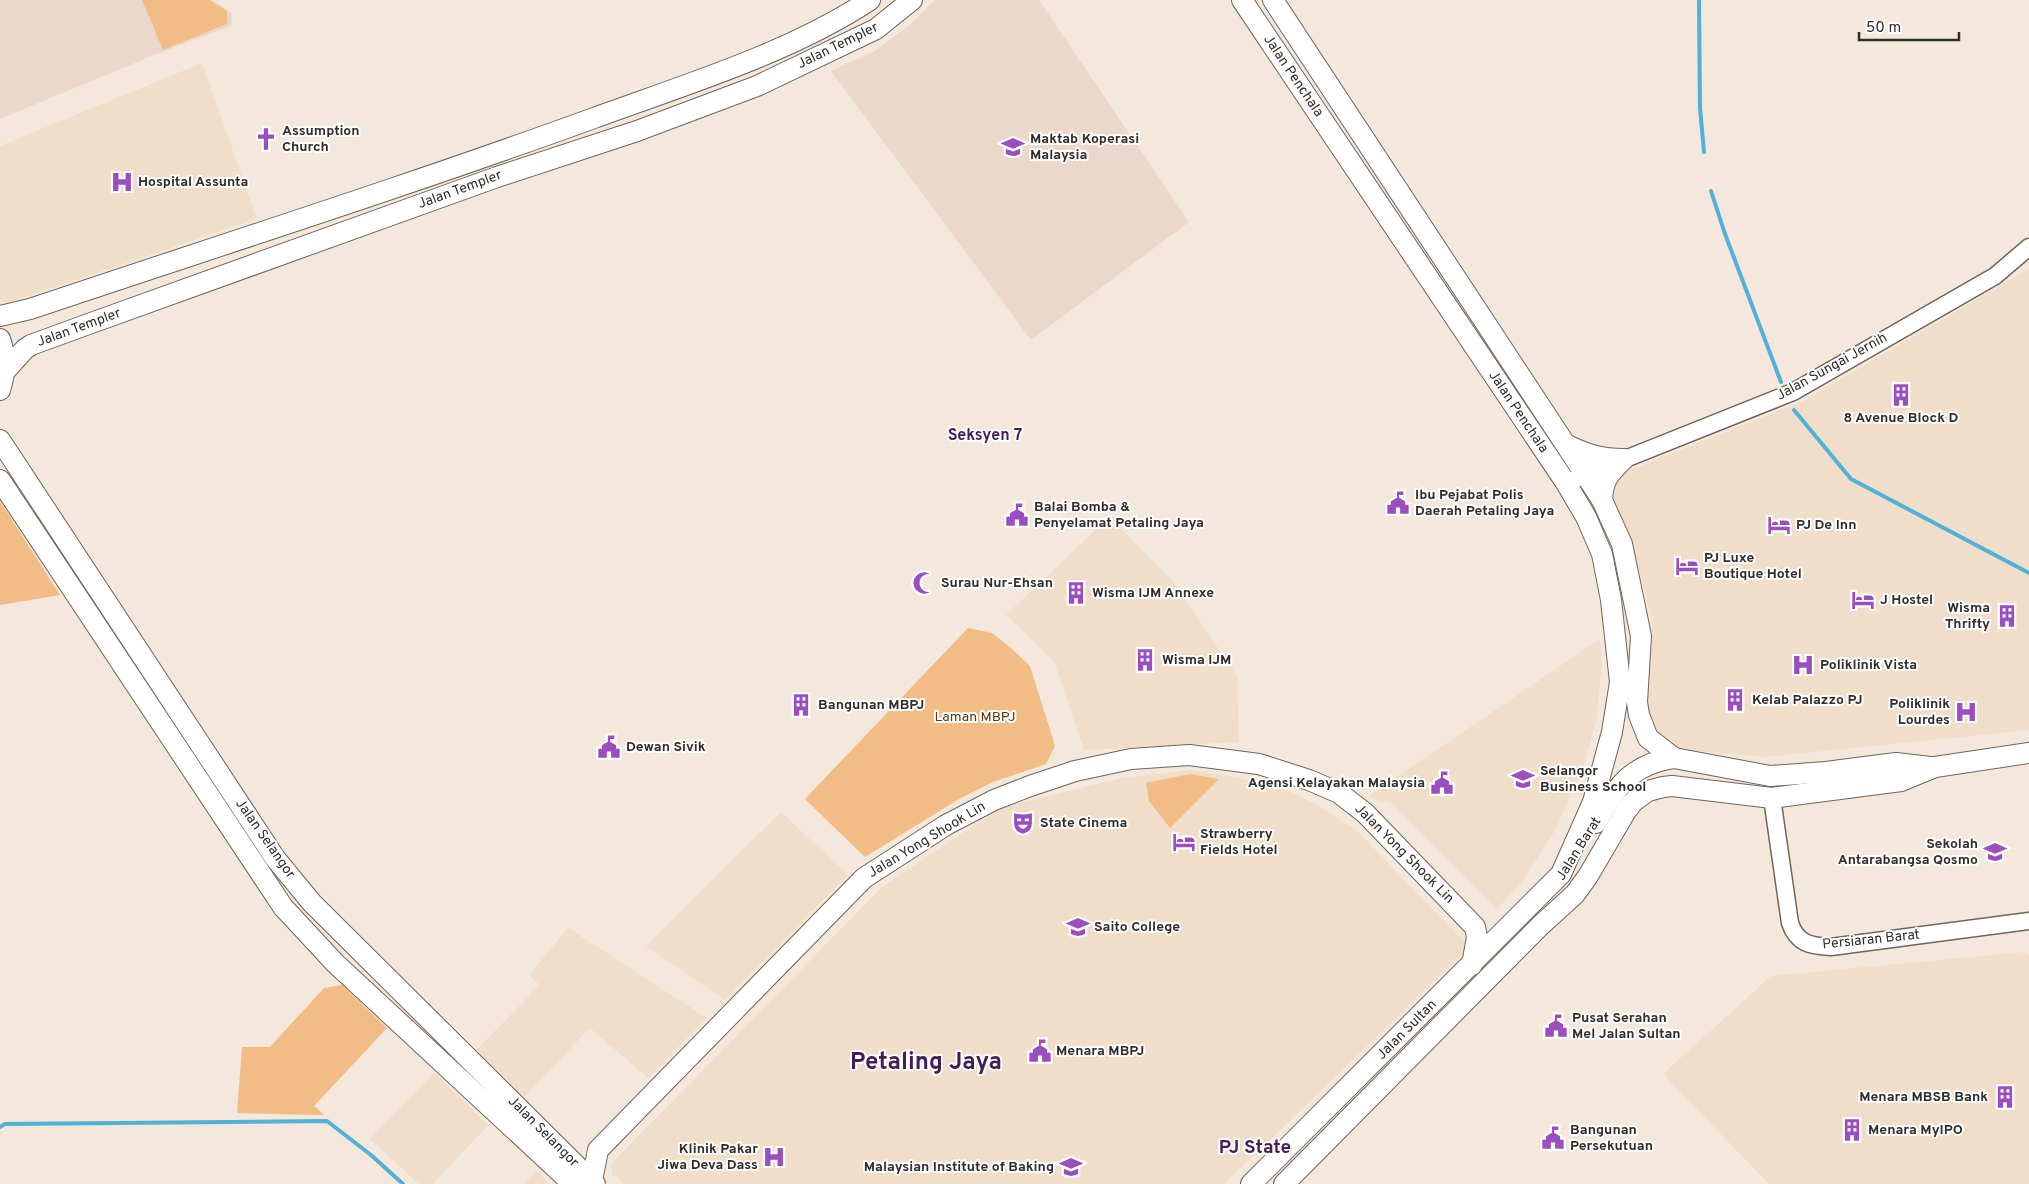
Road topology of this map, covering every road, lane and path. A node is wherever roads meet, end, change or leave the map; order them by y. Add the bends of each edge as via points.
1 (870, 0) edge
2 (912, 0) edge
3 (1242, 0) edge
4 (1272, 0) edge
5 (2029, 247) edge
6 (0, 316) edge
7 (0, 339) edge
8 (3, 380) edge
9 (0, 440) edge
10 (1566, 444) junction
11 (1624, 459) junction
12 (1586, 475) junction
13 (0, 480) edge
14 (1566, 483) junction
15 (1602, 500) junction
16 (2029, 753) edge
17 (1674, 758) junction
18 (1935, 768) junction
19 (1772, 798) junction
20 (1561, 874) junction
21 (2029, 921) edge
22 (1541, 925) junction
23 (1472, 965) junction
24 (587, 1183) edge
25 (1251, 1184) edge
26 (1284, 1184) edge

1 - 6 main road, Jalan Templer via 840,20 742,64 525,143 247,238
2 - 8 main road, Jalan Templer via 876,28 757,86 638,131 497,177 40,340 25,349
3 - 14 main road, Jalan Penchala
4 - 10 main road, Jalan Penchala
5 - 11 street, Jalan Sungai Jernih via 1995,276 1793,392
7 - 8 main road via 5,352
9 - 24 main road, Jalan Selangor via 275,858 312,903
10 - 11 main road via 1591,456
10 - 12 main road, Jalan Penchala
11 - 12 street, Jalan Sungai Jernih
11 - 15 main road via 1608,474
12 - 14 street, Jalan Sungai Jernih
12 - 15 main road, Jalan Penchala
13 - 24 main road, Jalan Selangor via 283,908 334,963
14 - 20 main road, Jalan Penchala via 1602,554 1612,600 1620,682 1612,732 1594,802
15 - 17 main road, Jalan Penchala via 1622,544 1641,636 1639,715 1648,738
16 - 18 main road, Jalan Barat
17 - 18 main road, Jalan Barat via 1770,776 1896,763
17 - 20 main road, Jalan Barat via 1645,766 1623,781
18 - 19 main road, Jalan Barat via 1901,781
19 - 21 street, Persiaran Barat via 1790,923 1793,932 1805,943 1831,947
19 - 22 main road, Jalan Barat via 1672,786 1648,791 1622,816 1575,894
20 - 22 main road, Jalan Barat
20 - 23 main road, Jalan Sultan
22 - 26 main road, Jalan Sultan
23 - 24 main road, Jalan Yong Shook Lin via 1477,937 1475,927 1365,813 1339,793 1258,764 1189,755 1131,760 1076,771 994,800 946,825 864,878 609,1137 598,1150
23 - 25 main road, Jalan Sultan

